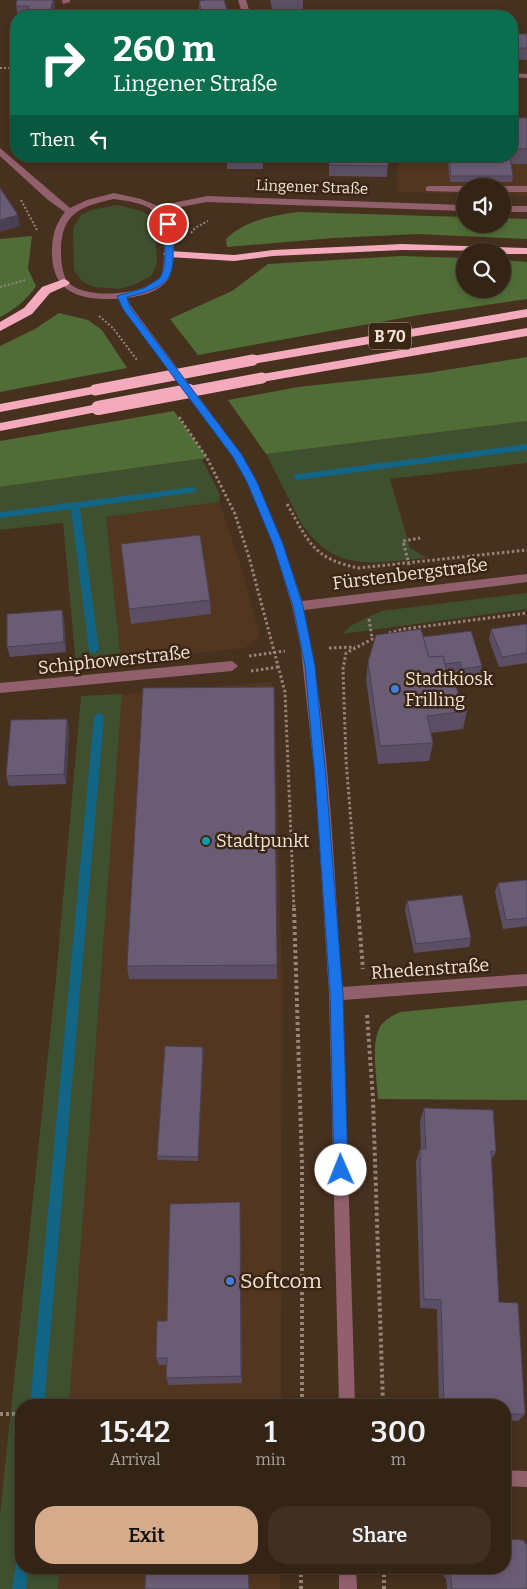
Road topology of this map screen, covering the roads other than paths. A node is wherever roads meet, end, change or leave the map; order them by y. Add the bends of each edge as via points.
1 (0, 151) edge
2 (10, 160) edge
3 (12, 162) edge
4 (429, 189) dead end
5 (456, 189) edge
6 (511, 189) edge
7 (527, 189) edge
8 (456, 208) edge
9 (158, 209) junction
10 (511, 209) edge
11 (527, 210) edge
12 (70, 212) junction
13 (527, 251) edge
14 (169, 254) junction
15 (64, 283) junction
16 (122, 296) junction
17 (527, 313) edge
18 (0, 327) edge
19 (527, 332) edge
20 (0, 408) edge
21 (0, 427) edge
22 (527, 578) edge
23 (298, 606) junction
24 (232, 666) dead end
25 (0, 688) edge
26 (527, 980) edge
27 (336, 994) junction
28 (347, 1399) edge
29 (511, 1478) edge
30 (527, 1479) edge
31 (348, 1574) edge
32 (348, 1589) edge

1 - 2 street
3 - 12 street
4 - 5 street
6 - 7 street
8 - 9 street, Lingener Straße via 206,199
9 - 12 street via 140,200 114,196 87,202
9 - 14 street via 168,224
10 - 11 street
12 - 15 street via 58,229 57,267
13 - 14 highway via 402,247 234,258
14 - 16 street via 164,280 147,290
15 - 16 street via 77,292 93,296
15 - 18 highway via 46,290 28,311
16 - 23 street via 126,307 237,455 278,544
17 - 20 highway, B 70, bridge
19 - 21 highway, B 70, bridge
22 - 23 street, Fürstenbergstraße
23 - 27 street via 310,666 321,778
24 - 25 street, Schiphowerstraße
26 - 27 street, Rhedenstraße
27 - 28 street
29 - 30 street
31 - 32 street

